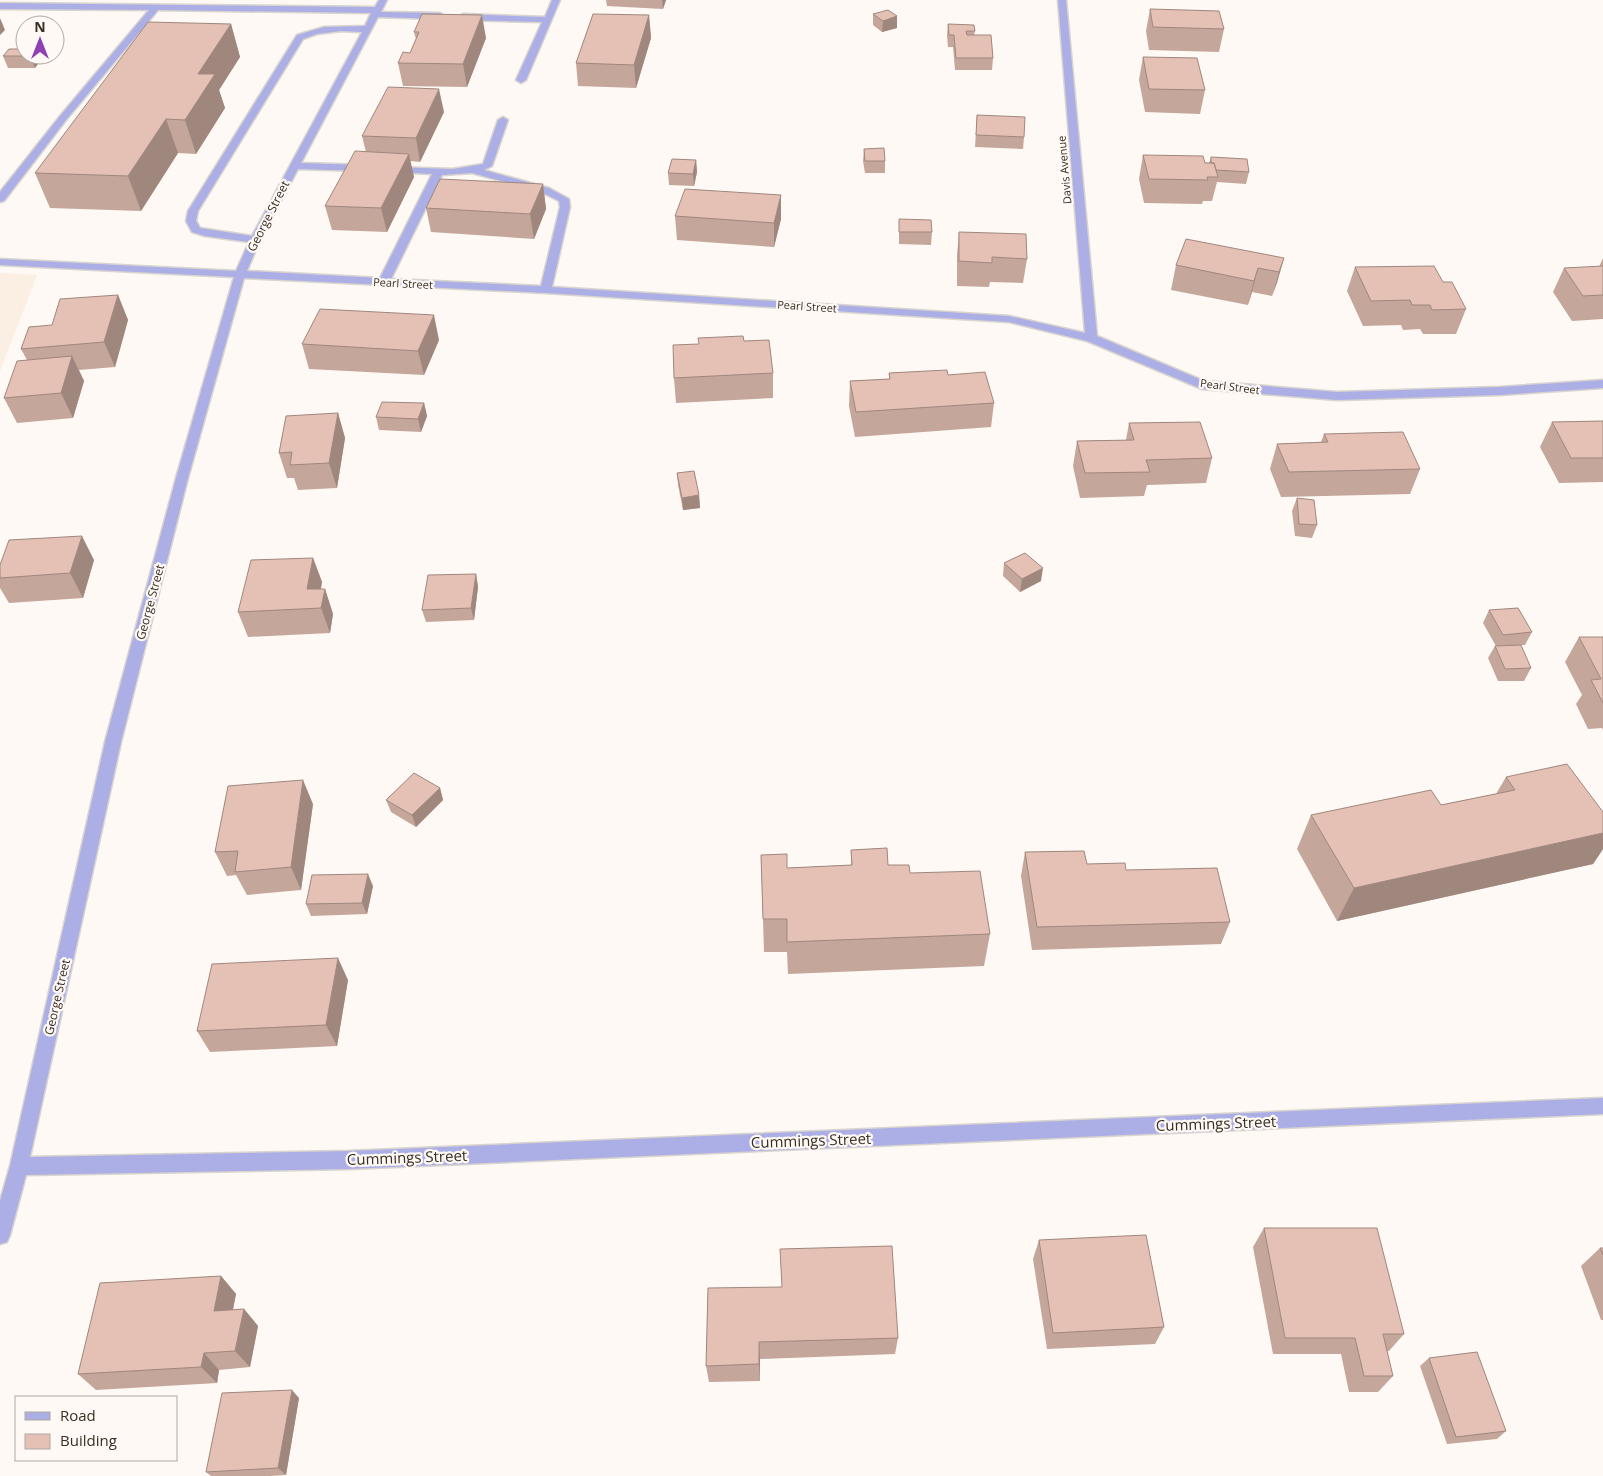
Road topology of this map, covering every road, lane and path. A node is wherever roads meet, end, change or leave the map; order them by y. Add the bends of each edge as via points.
1 (556, 0) edge
2 (1062, 0) edge
3 (0, 6) edge
4 (156, 7) junction
5 (378, 8) edge
6 (548, 20) junction
7 (366, 29) junction
8 (521, 80) dead end
9 (504, 120) dead end
10 (294, 166) junction
11 (473, 170) junction
12 (439, 171) junction
13 (0, 199) edge
14 (255, 240) junction
15 (0, 262) edge
16 (240, 274) junction
17 (383, 283) junction
18 (546, 290) junction
19 (1091, 338) junction
20 (1603, 384) edge
21 (1603, 1106) edge
22 (19, 1166) junction
23 (0, 1235) edge

1 - 6 street
2 - 19 street, Davis Avenue
3 - 4 street
4 - 5 street
4 - 13 street
5 - 6 street
5 - 7 street, George Street
6 - 8 street
7 - 10 street, George Street
7 - 14 street via 331,28 300,37 193,211 191,221 196,230
9 - 11 street via 487,166
10 - 12 street
10 - 14 street, George Street
11 - 12 street
11 - 18 street via 545,190 564,199 565,207
12 - 17 street
14 - 16 street, George Street
15 - 16 street, Pearl Street
16 - 17 street, Pearl Street
16 - 22 street, George Street via 182,478 113,742
17 - 18 street, Pearl Street
18 - 19 street, Pearl Street via 1009,319
19 - 20 street, Pearl Street via 1202,385 1212,386 1338,396
21 - 22 street, Cummings Street via 348,1160
22 - 23 street, George Street

